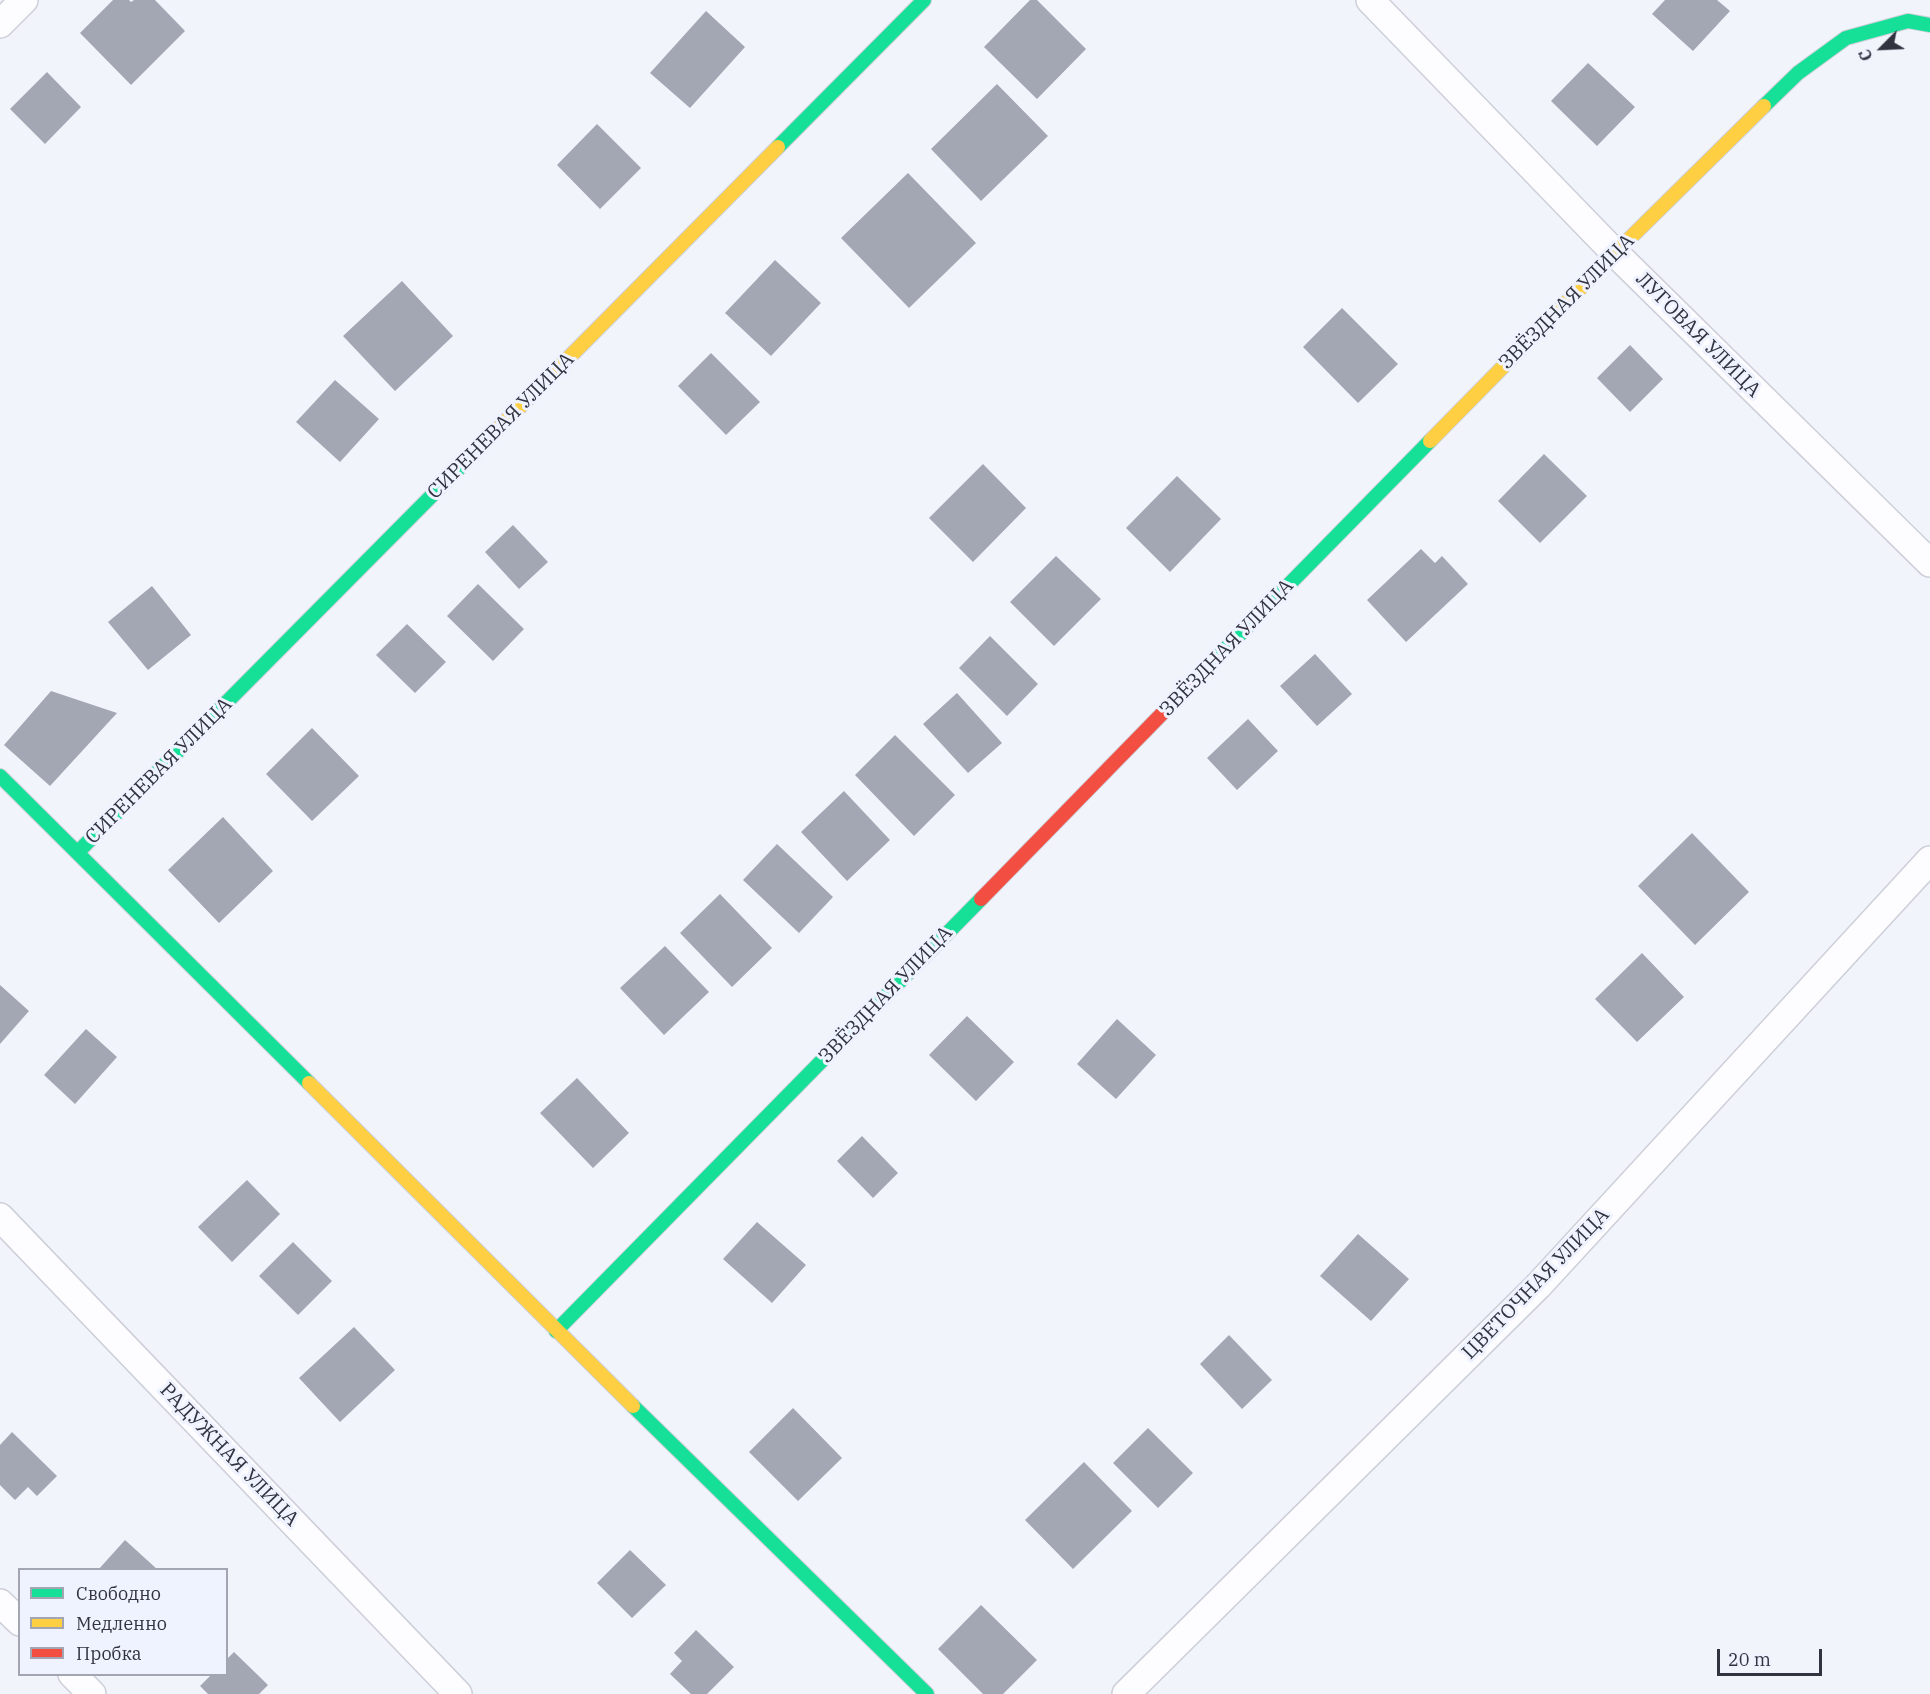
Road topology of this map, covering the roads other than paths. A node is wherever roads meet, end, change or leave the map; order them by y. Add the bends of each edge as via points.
1 (24, 0) edge
2 (924, 0) edge
3 (1370, 0) edge
4 (0, 24) edge
5 (1930, 25) edge
6 (1615, 253) junction
7 (1930, 563) edge
8 (0, 776) edge
9 (78, 852) junction
10 (1930, 860) edge
11 (0, 1217) edge
12 (556, 1331) junction
13 (0, 1603) edge
14 (18, 1620) edge
15 (74, 1676) edge
16 (92, 1694) edge
17 (458, 1694) edge
18 (927, 1694) edge
19 (1126, 1694) edge

1 - 4 street
2 - 9 street, СИРЕНЕВАЯ УЛИЦА
3 - 6 street, ЛУГОВАЯ УЛИЦА
5 - 6 street, ЗВЁЗДНАЯ УЛИЦА via 1908,21 1846,38 1798,73
6 - 7 street, ЛУГОВАЯ УЛИЦА
6 - 12 street, ЗВЁЗДНАЯ УЛИЦА
8 - 9 street
9 - 12 street
10 - 19 street, ЦВЕТОЧНАЯ УЛИЦА via 1538,1286
11 - 17 street, РАДУЖНАЯ УЛИЦА
12 - 18 street
13 - 14 street
15 - 16 street

